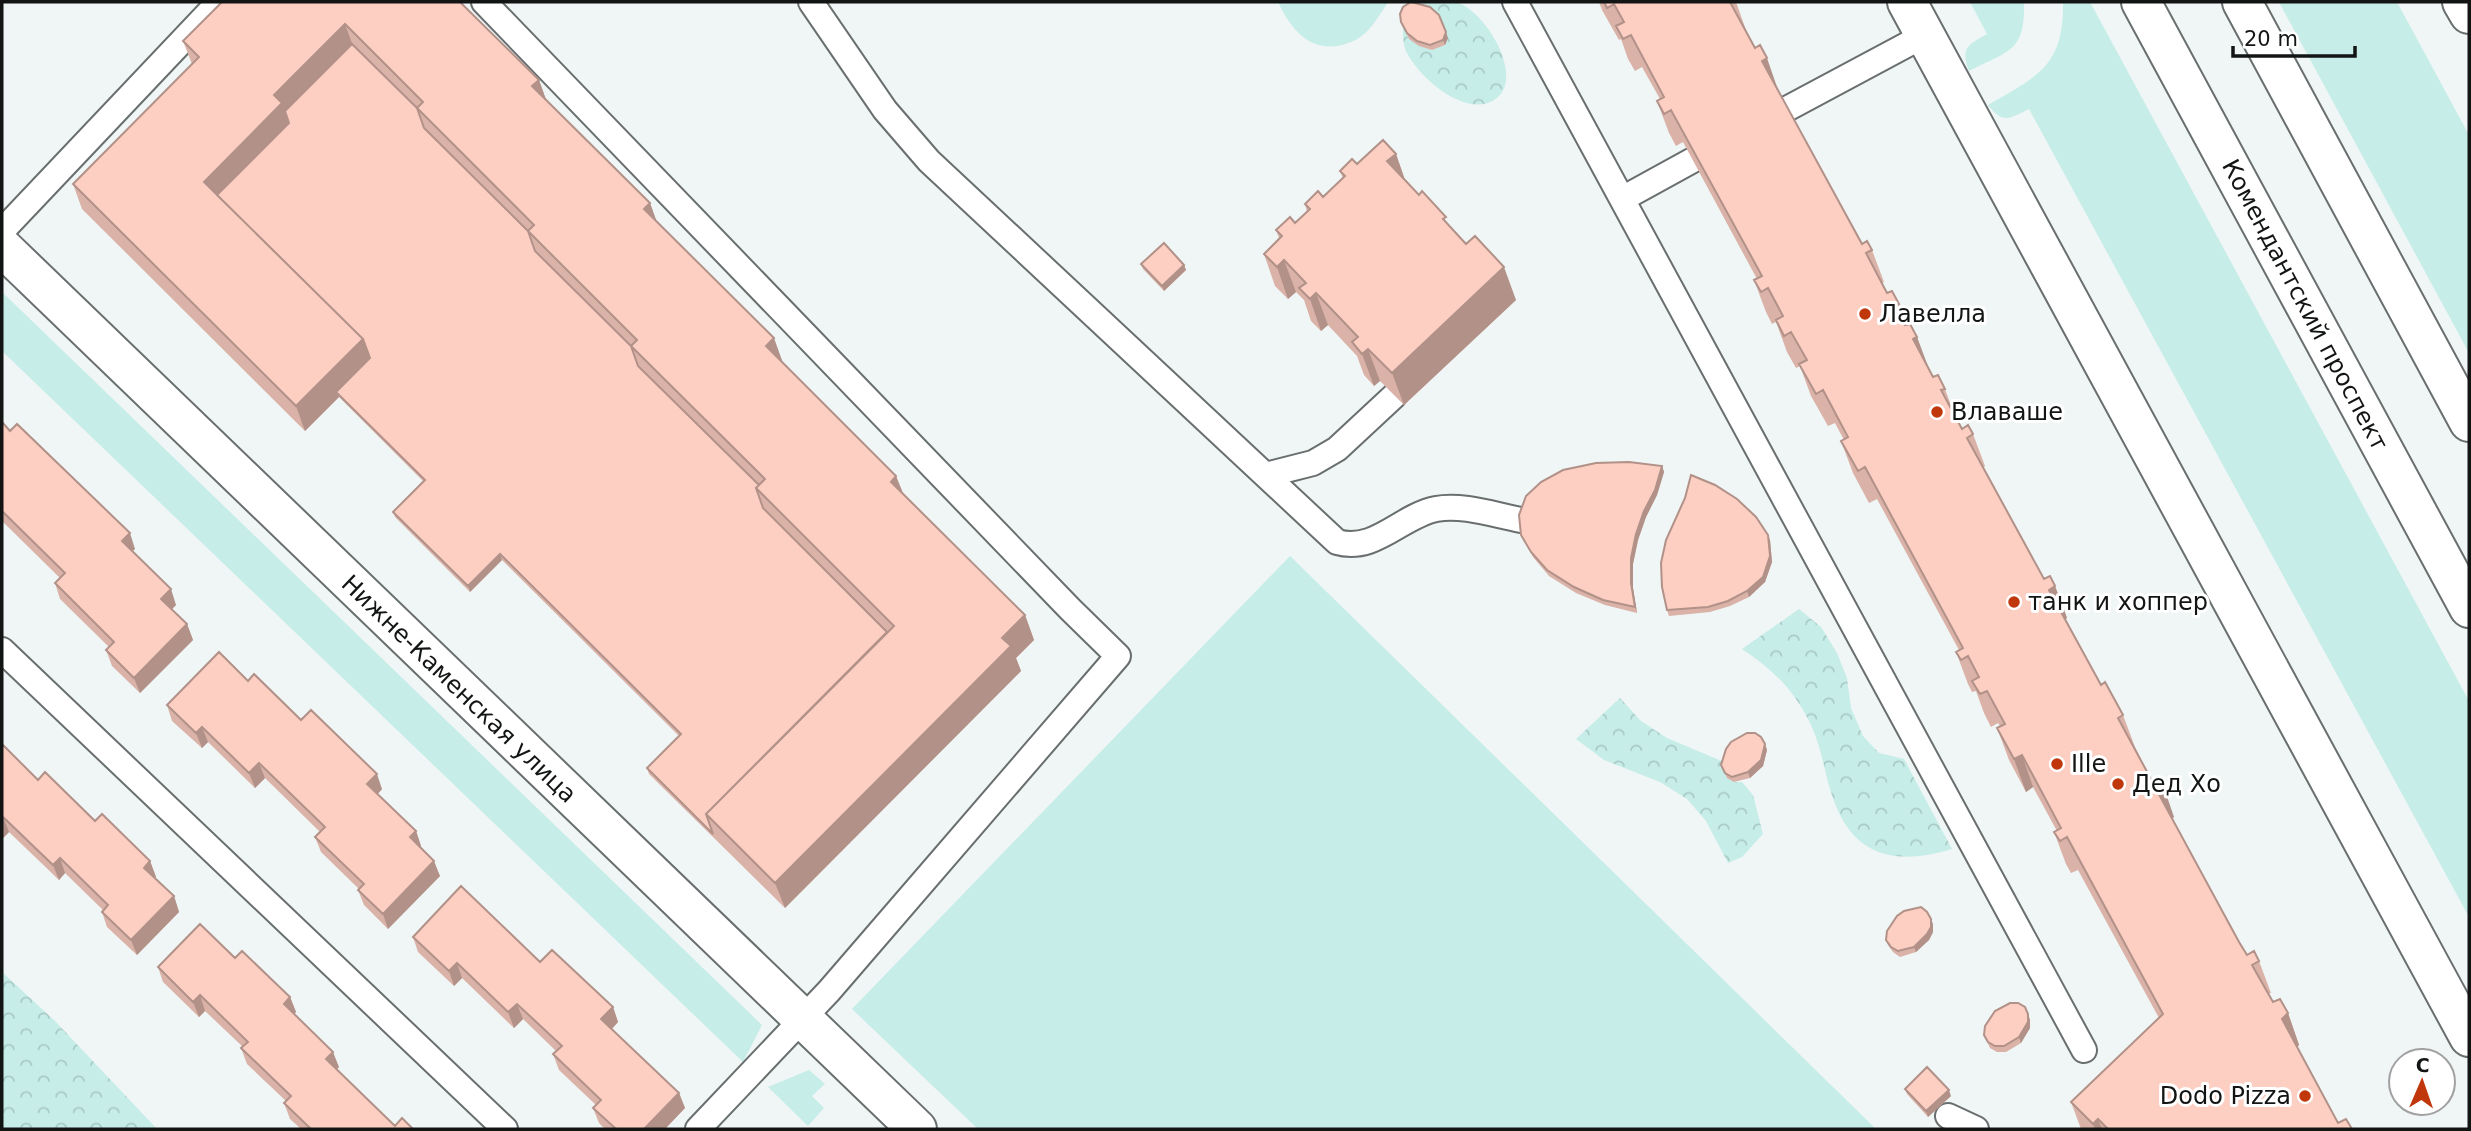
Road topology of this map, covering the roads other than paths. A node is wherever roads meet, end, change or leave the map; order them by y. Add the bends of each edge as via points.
1 (219, 2) edge
2 (484, 2) edge
3 (811, 2) edge
4 (1515, 2) edge
5 (1907, 2) edge
6 (2141, 2) edge
7 (2242, 2) edge
8 (2462, 2) edge
9 (2469, 15) edge
10 (1925, 35) junction
11 (1783, 111) edge
12 (1693, 160) edge
13 (1622, 199) junction
14 (2, 231) edge
15 (2, 247) edge
16 (1394, 396) edge
17 (2469, 422) edge
18 (1266, 475) junction
19 (1521, 520) edge
20 (2469, 608) edge
21 (2, 650) edge
22 (803, 1021) junction
23 (2469, 1037) edge
24 (2084, 1050) dead end
25 (1948, 1116) dead end
26 (505, 1129) edge
27 (698, 1129) edge
28 (917, 1129) edge
29 (1976, 1129) edge

1 - 14 lane
2 - 22 lane via 1118,656
3 - 18 lane via 885,110 929,161
4 - 13 lane
5 - 10 street
6 - 20 street, Комендантский проспект
7 - 17 street
8 - 9 street
10 - 11 lane
10 - 23 street
12 - 13 lane
13 - 24 lane
15 - 22 street, Нижне-Каменская улица
16 - 18 lane via 1337,449 1313,463
18 - 19 lane via 1337,542 1351,546 1433,509 1452,507
21 - 26 lane
22 - 27 lane
22 - 28 street, Нижне-Каменская улица
25 - 29 lane

